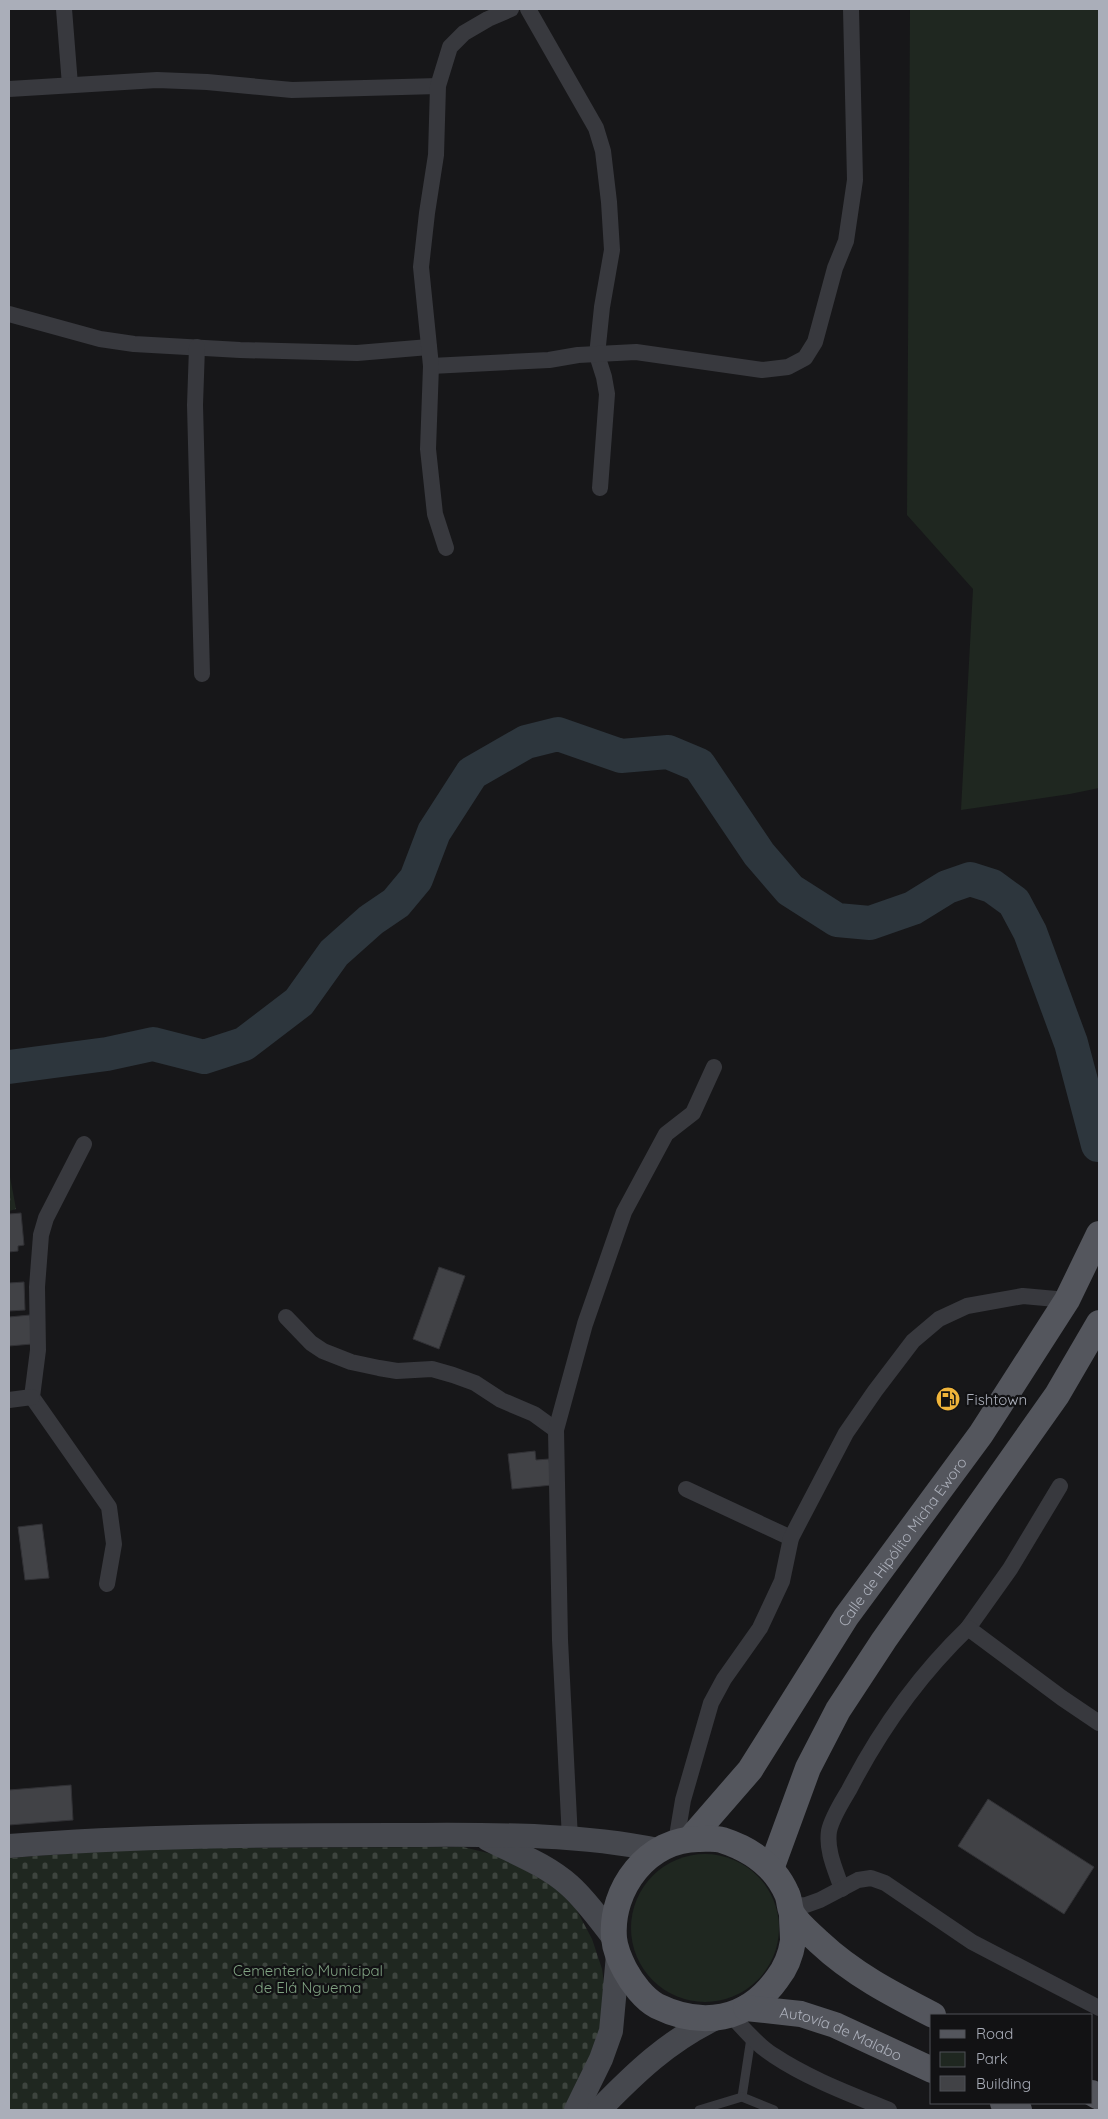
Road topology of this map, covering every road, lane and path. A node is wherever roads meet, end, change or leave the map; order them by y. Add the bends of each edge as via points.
1 (64, 9) edge
2 (511, 9) edge
3 (528, 9) edge
4 (851, 9) edge
5 (70, 85) junction
6 (438, 86) junction
7 (9, 89) edge
8 (9, 314) edge
9 (197, 347) junction
10 (429, 347) junction
11 (597, 355) junction
12 (431, 366) junction
13 (600, 488) dead end
14 (446, 548) dead end
15 (202, 674) dead end
16 (714, 1066) dead end
17 (84, 1144) dead end
18 (1099, 1234) edge
19 (1067, 1300) junction
20 (286, 1317) dead end
21 (1099, 1322) edge
22 (32, 1398) junction
23 (9, 1400) edge
24 (556, 1430) junction
25 (1060, 1486) dead end
26 (686, 1489) dead end
27 (791, 1538) junction
28 (106, 1584) dead end
29 (968, 1628) junction
30 (1099, 1723) edge
31 (480, 1835) junction
32 (570, 1839) junction
33 (675, 1844) junction
34 (9, 1846) edge
35 (771, 1869) junction
36 (842, 1889) junction
37 (791, 1910) junction
38 (616, 1946) junction
39 (1099, 2008) edge
40 (731, 2014) junction
41 (931, 2014) edge
42 (751, 2038) junction
43 (930, 2069) edge
44 (742, 2097) junction
45 (1005, 2104) edge
46 (576, 2110) edge
47 (599, 2110) edge
48 (698, 2110) edge
49 (774, 2110) edge
50 (890, 2110) edge
51 (1019, 2110) edge

1 - 5 street
2 - 6 street via 488,19 450,47
3 - 11 street via 596,128 603,151 612,250
4 - 11 street via 856,180 846,241 834,268 815,342 805,358 788,367 762,370 636,352
5 - 6 street via 157,80 292,90
5 - 7 street
6 - 10 street via 436,155 421,267
8 - 9 street via 100,339
9 - 10 street via 357,353
9 - 15 street via 195,405
10 - 12 street
11 - 12 street
11 - 13 street via 607,394
12 - 14 street via 428,449 435,514
16 - 24 street via 693,1113 666,1134 624,1212 585,1324
17 - 22 street via 40,1235 38,1350
18 - 19 main road, Calle de Hipólito Micha Eworo
19 - 27 street via 1023,1296 967,1306 939,1319 913,1341 846,1433
19 - 33 main road, Calle de Hipólito Micha Eworo via 981,1434 846,1617 750,1770
20 - 24 street via 323,1351 379,1368 397,1371 432,1369 453,1375 534,1414
21 - 35 main road via 1057,1395 838,1710 808,1768
22 - 23 street
22 - 28 street via 109,1507 114,1544
24 - 32 street via 560,1640
25 - 29 street via 1010,1569
26 - 27 street
27 - 33 street via 782,1581 760,1628 711,1703 683,1800
29 - 30 street
29 - 36 street via 910,1692 866,1757 840,1806 829,1838
31 - 32 street
31 - 34 street via 256,1835 82,1840
31 - 38 street via 541,1866 568,1884 592,1910
32 - 33 street
33 - 35 main road via 720,1840 748,1850
33 - 38 main road via 638,1866 623,1888 615,1912
35 - 37 main road via 787,1894
36 - 37 street
36 - 39 street via 858,1880 871,1878 885,1883 972,1942
37 - 40 main road via 793,1942 784,1969 768,1992
37 - 41 main road via 848,1967
38 - 40 main road via 632,1983 655,2005 684,2017
38 - 46 street via 611,2031
40 - 42 street
40 - 43 main road, Autovía de Malabo via 801,2014
40 - 47 street via 678,2040 637,2071
42 - 44 lane
42 - 50 street via 773,2055 821,2081
44 - 48 lane
44 - 49 lane
45 - 51 main road

